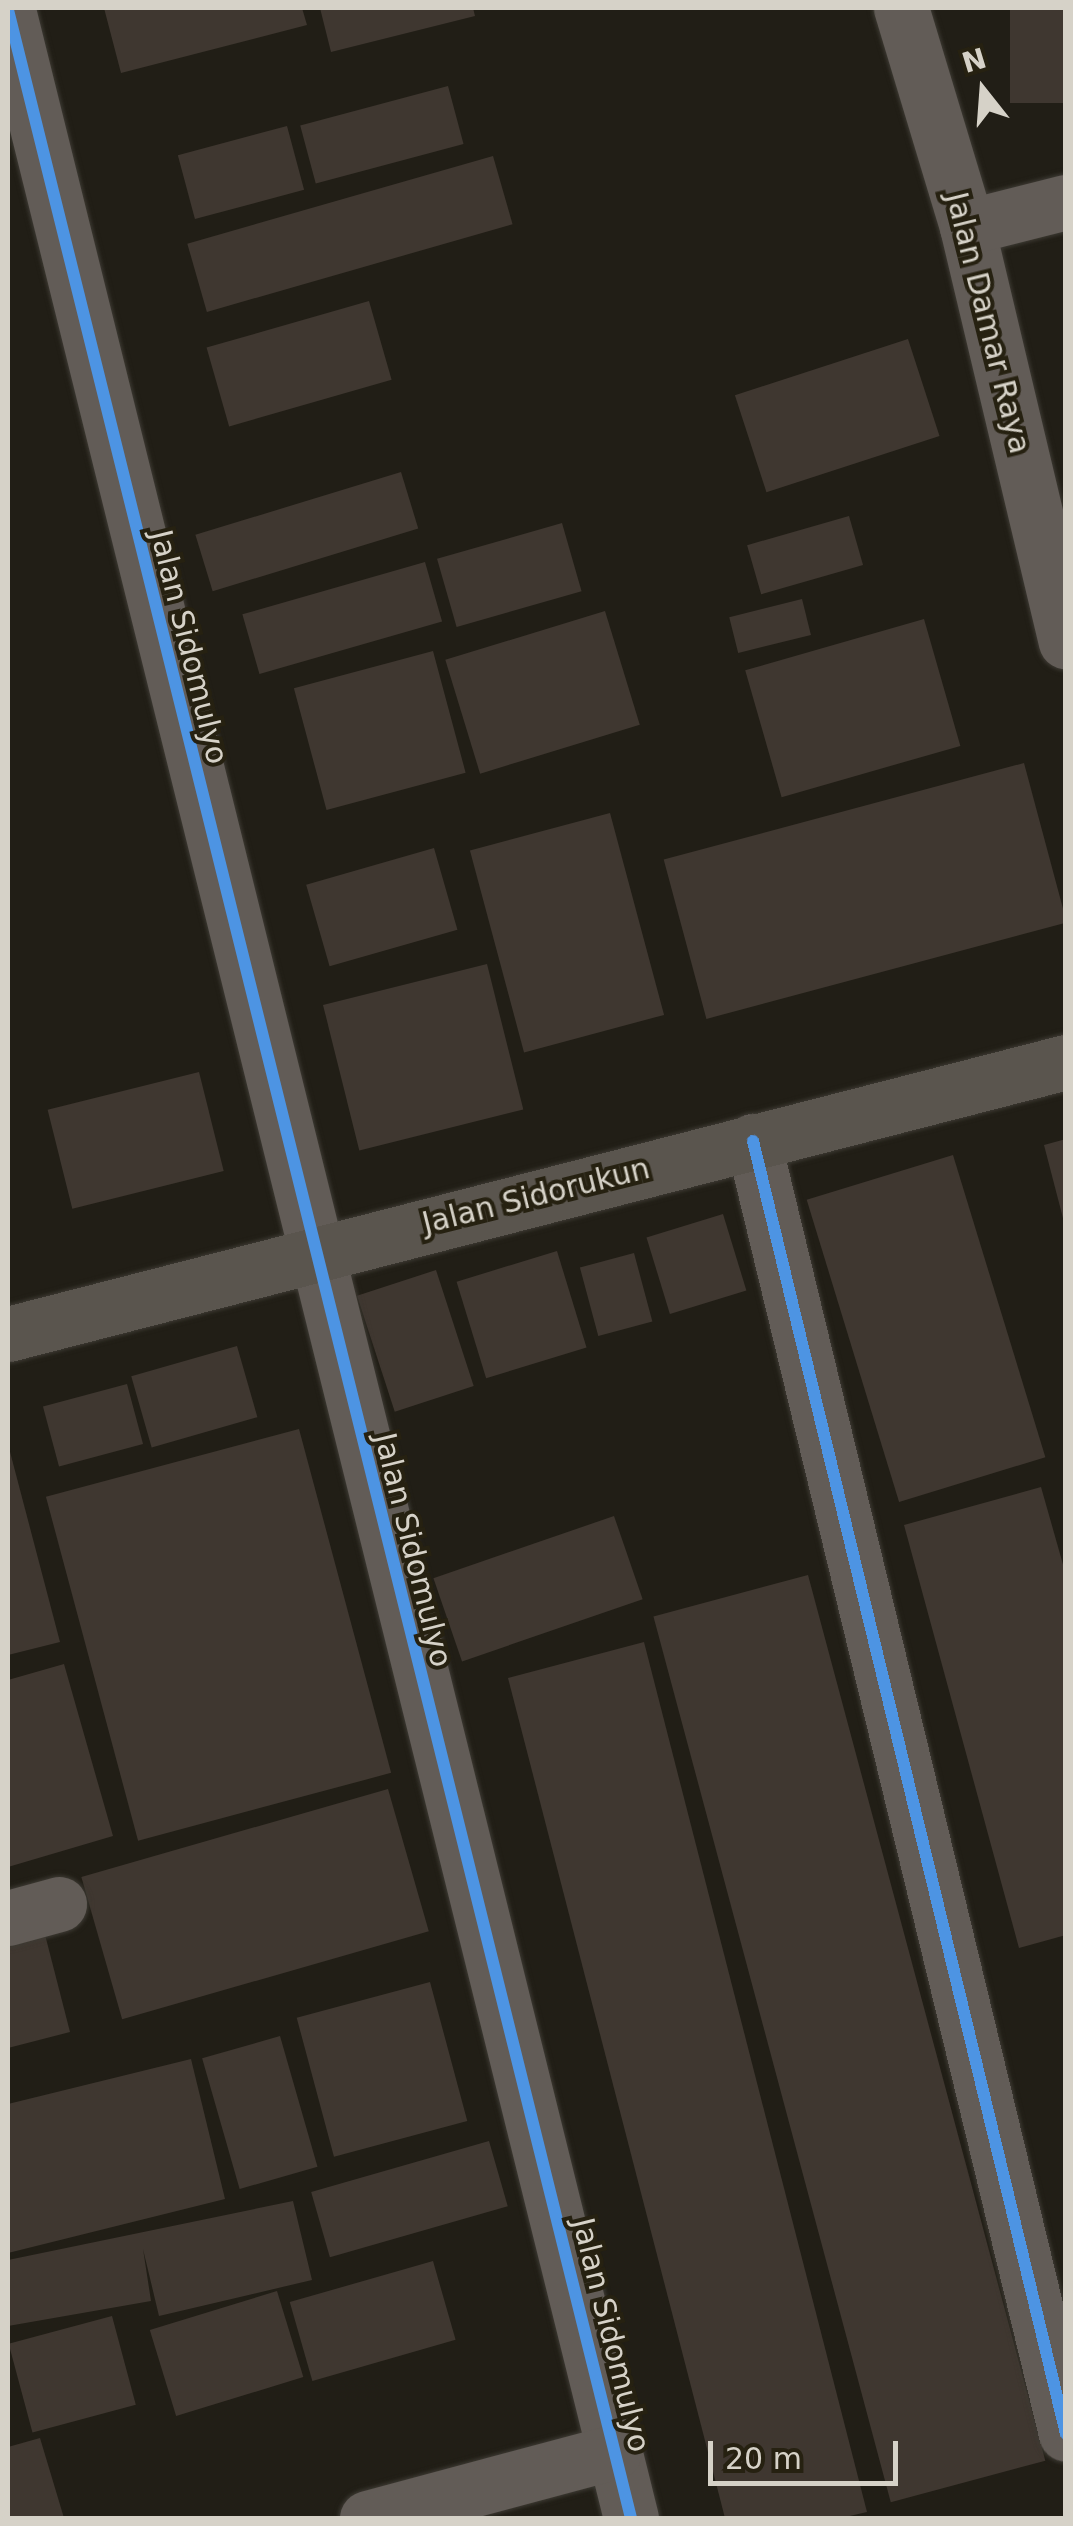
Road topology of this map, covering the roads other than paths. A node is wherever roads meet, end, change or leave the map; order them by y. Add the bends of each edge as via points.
1 (901, 8) edge
2 (8, 10) edge
3 (1066, 202) edge
4 (966, 227) junction
5 (1066, 641) edge
6 (1066, 1062) edge
7 (752, 1141) junction
8 (312, 1254) junction
9 (8, 1334) edge
10 (59, 1904) dead end
11 (8, 1918) edge
12 (1066, 2434) edge
13 (614, 2452) junction
14 (367, 2518) edge
15 (630, 2518) edge

1 - 4 street, Jalan Damar Raya
2 - 8 street, Jalan Sidomulyo
3 - 4 street
4 - 5 street, Jalan Damar Raya
6 - 7 street, Jalan Sidorukun
7 - 8 street, Jalan Sidorukun
7 - 12 street
8 - 9 street, Jalan Sidorukun
8 - 13 street, Jalan Sidomulyo
10 - 11 street
13 - 14 street
13 - 15 street, Jalan Sidomulyo

